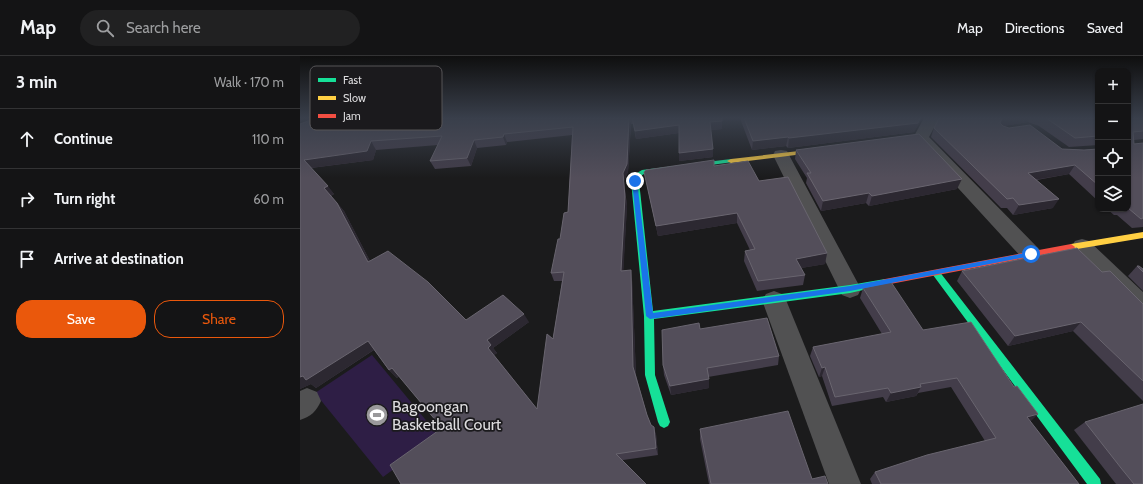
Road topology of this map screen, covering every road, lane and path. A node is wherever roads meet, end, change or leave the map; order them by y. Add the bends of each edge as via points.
1 (918, 138) edge
2 (836, 148) edge
3 (781, 155) junction
4 (1143, 235) edge
5 (1082, 246) junction
6 (1031, 254) junction
7 (936, 273) junction
8 (850, 289) junction
9 (774, 300) junction
10 (1143, 306) edge
11 (650, 316) junction
12 (664, 422) dead end
13 (845, 484) edge
14 (1095, 484) edge

1 - 6 street
2 - 3 street
3 - 8 street
3 - 11 street via 642,172 636,176
4 - 5 street
5 - 6 street
5 - 10 street
6 - 7 street
7 - 8 street
7 - 14 street
8 - 9 street
9 - 11 street
9 - 13 street
11 - 12 street via 650,375

